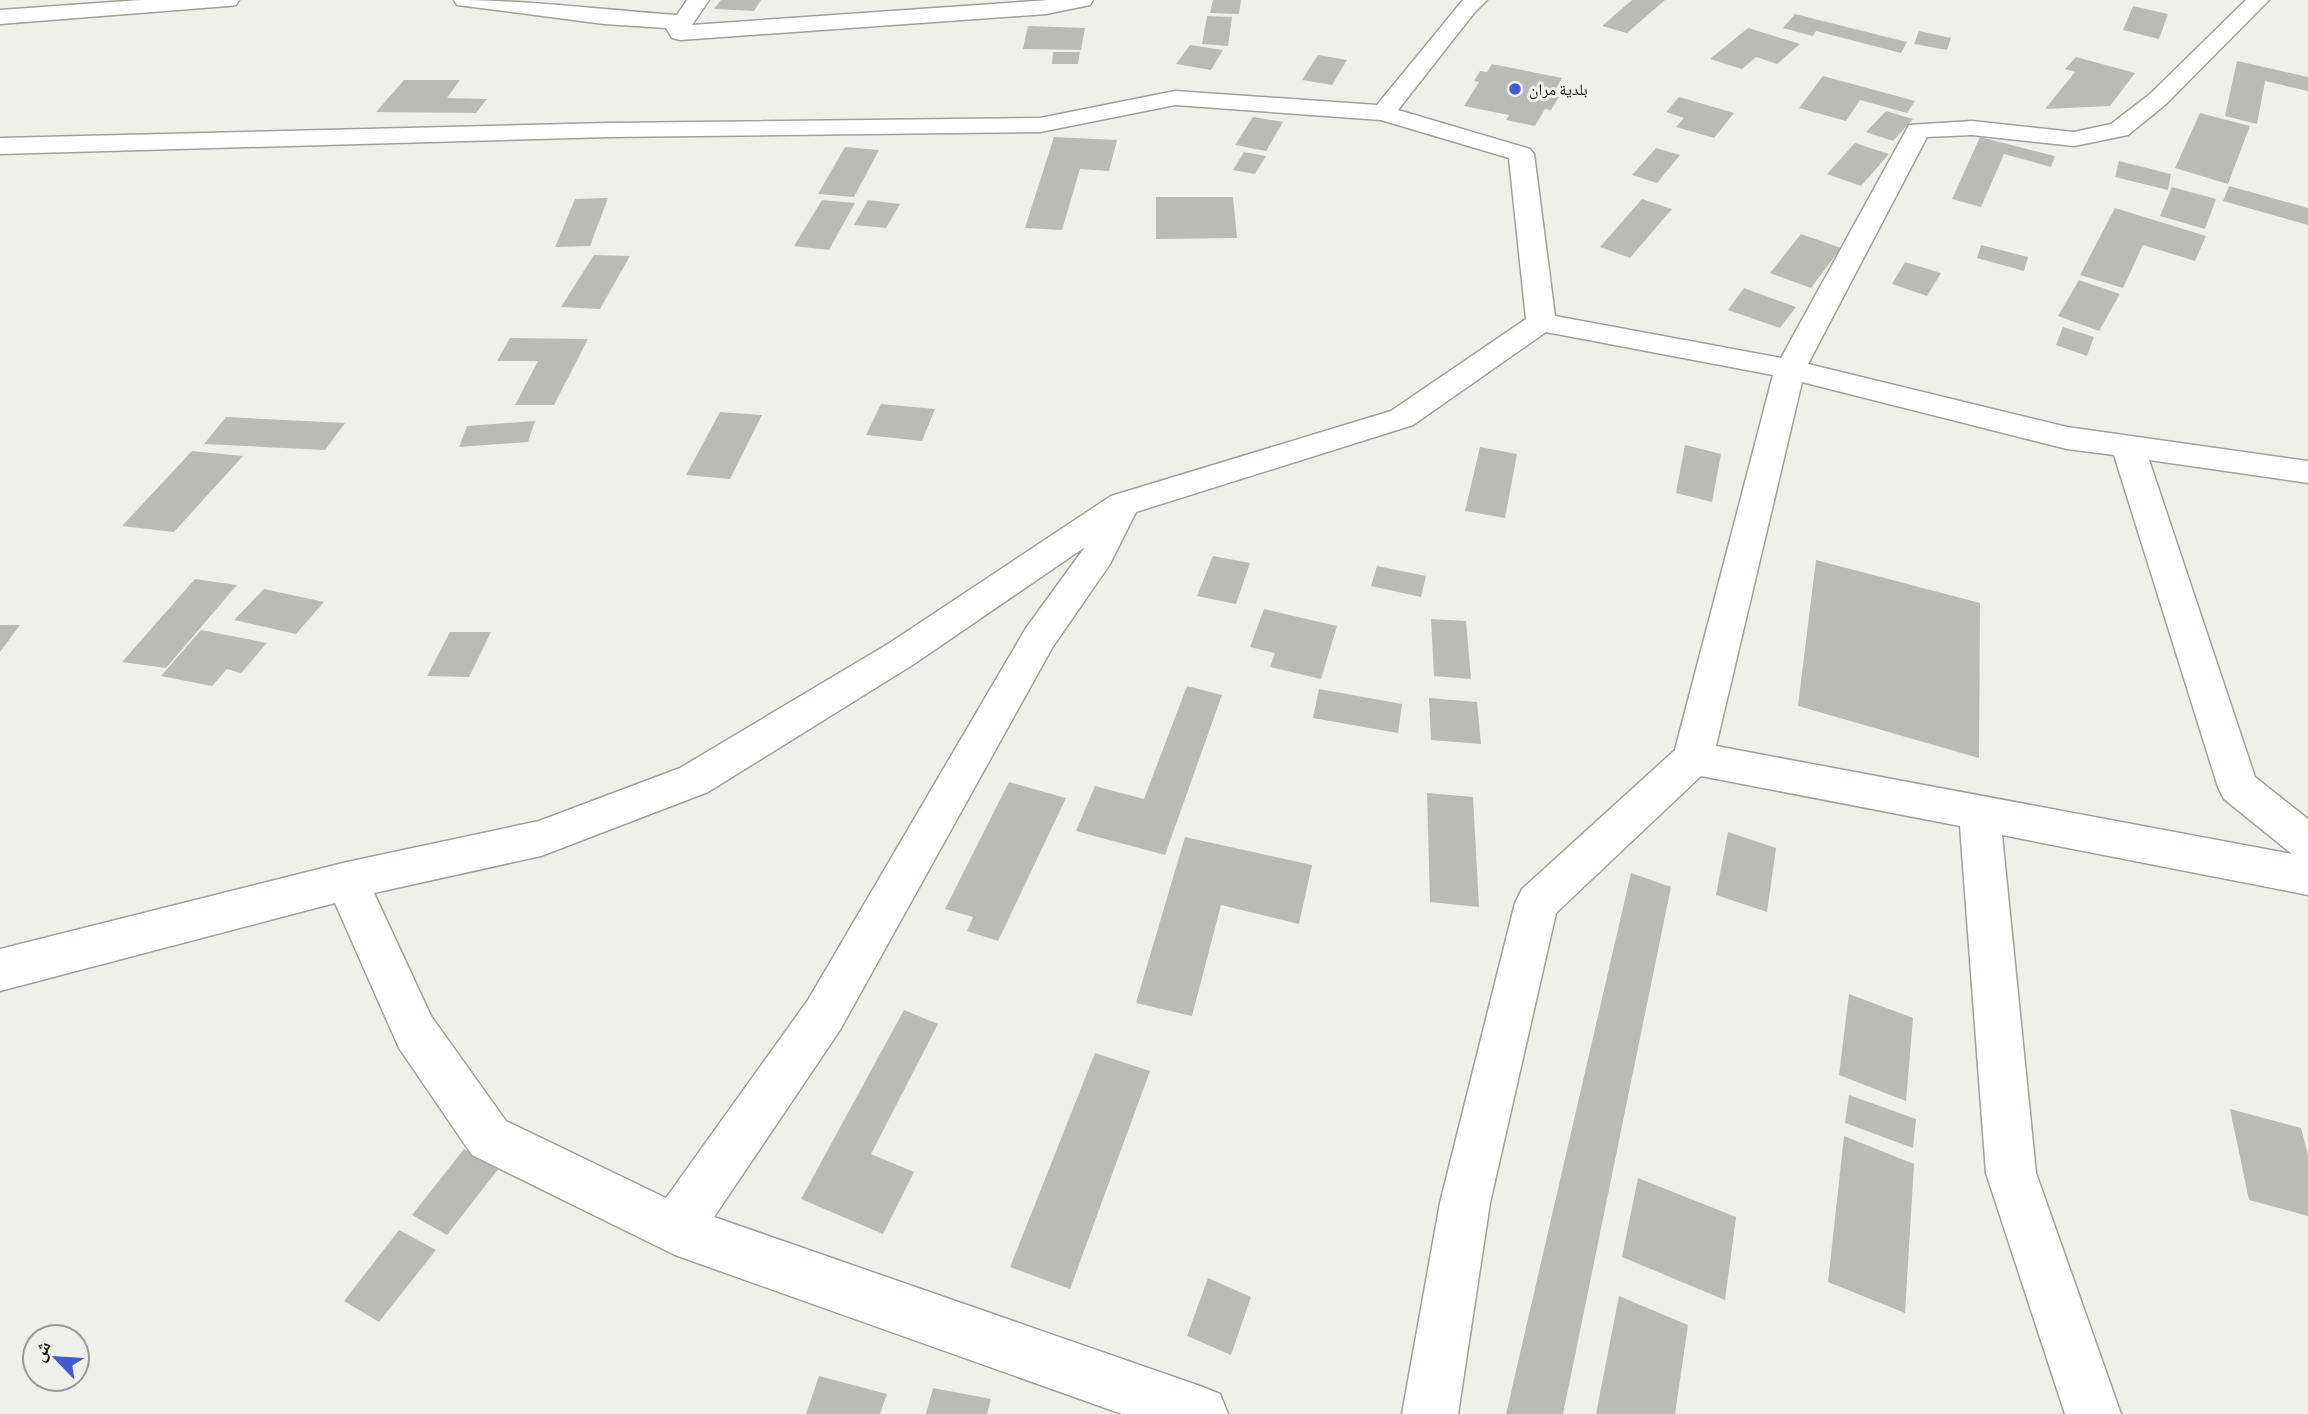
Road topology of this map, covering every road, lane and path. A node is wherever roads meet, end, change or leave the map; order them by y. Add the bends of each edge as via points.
1 (60, 0) edge
2 (228, 0) edge
3 (466, 0) edge
4 (698, 0) edge
5 (873, 0) edge
6 (1082, 0) edge
7 (1476, 0) edge
8 (2258, 0) edge
9 (29, 15) junction
10 (917, 16) junction
11 (0, 17) edge
12 (673, 21) junction
13 (1383, 113) junction
14 (0, 146) edge
15 (1541, 322) junction
16 (1790, 369) junction
17 (2128, 447) junction
18 (2308, 472) edge
19 (1123, 504) junction
20 (1693, 758) junction
21 (1979, 813) junction
22 (2308, 843) edge
23 (2308, 876) edge
24 (347, 881) junction
25 (0, 970) edge
26 (675, 1229) junction
27 (1200, 1414) edge
28 (1430, 1414) edge
29 (2093, 1414) edge

1 - 9 street
2 - 9 street
3 - 12 street
4 - 12 street via 682,22
5 - 10 street
6 - 10 street
7 - 13 street
8 - 16 street via 2158,99 2119,130 2074,139 1972,128 1918,130
9 - 11 street
10 - 12 street via 680,33
13 - 14 street via 1175,98 1040,125 610,130
13 - 15 street via 1521,154
15 - 16 street
15 - 19 street via 1402,418
16 - 17 street via 2067,438
16 - 20 street
17 - 18 street
17 - 22 street via 2238,787
19 - 24 street via 901,653 694,780 541,838
19 - 26 street via 1098,555 1039,638 824,1015
20 - 21 street
20 - 28 street via 1537,903 1465,1203
21 - 23 street
21 - 29 street via 2011,1173
24 - 25 street
24 - 26 street via 415,1032 489,1138
26 - 27 street

